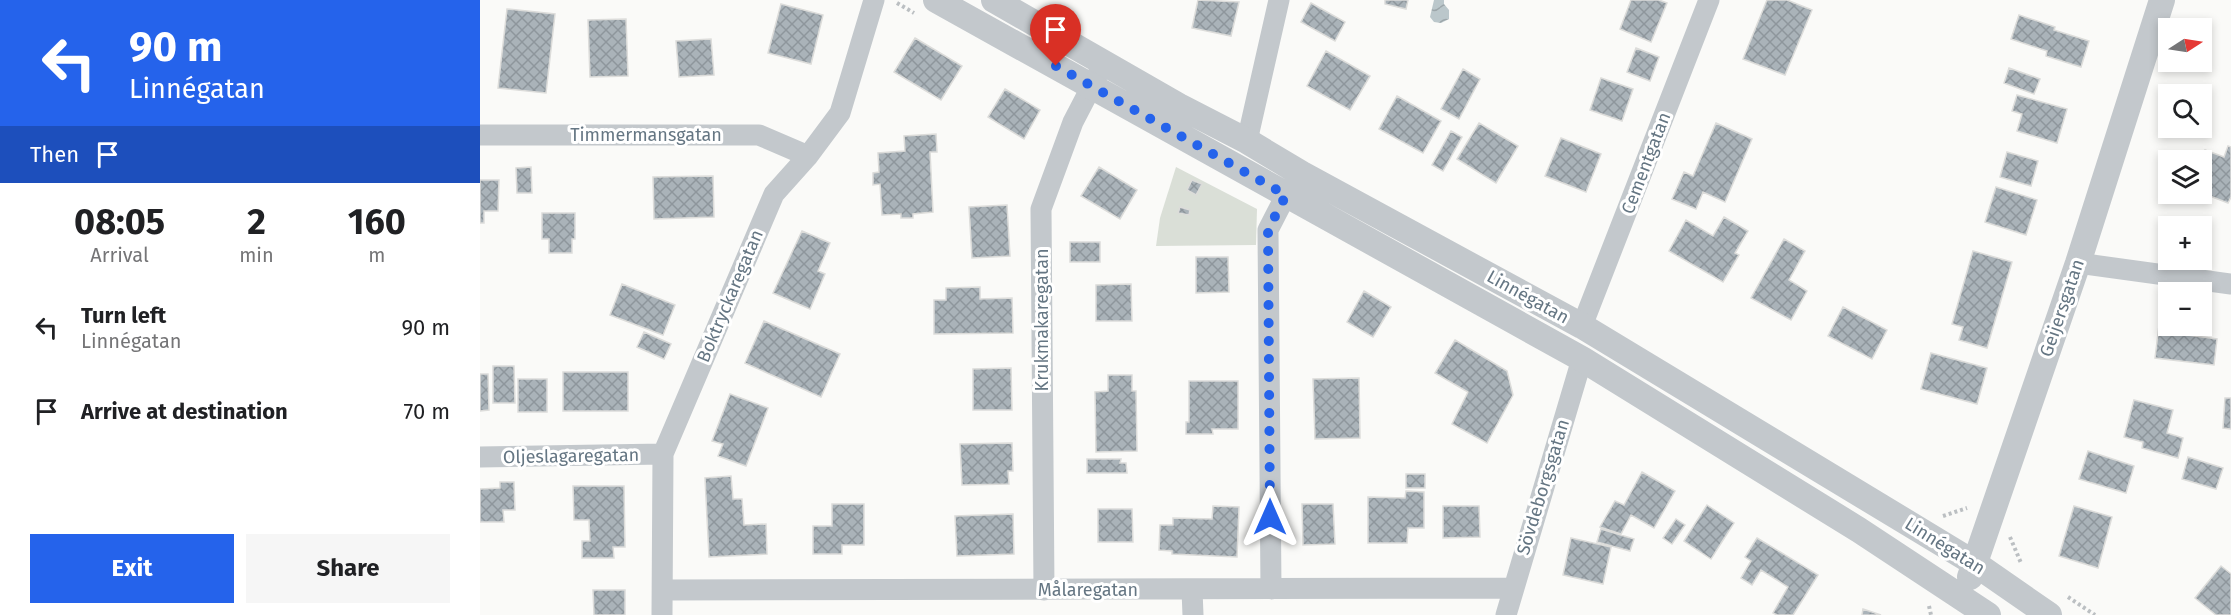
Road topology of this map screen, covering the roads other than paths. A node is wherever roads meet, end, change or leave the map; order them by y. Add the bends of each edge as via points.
1 (874, 0) edge
2 (936, 0) edge
3 (1279, 0) edge
4 (1709, 0) edge
5 (2162, 0) edge
6 (1006, 3) edge
7 (1002, 36) junction
8 (1104, 63) junction
9 (1092, 86) junction
10 (480, 135) edge
11 (1247, 141) junction
12 (808, 156) junction
13 (1302, 174) junction
14 (1286, 195) junction
15 (2078, 263) junction
16 (2231, 284) edge
17 (1582, 326) junction
18 (1582, 359) junction
19 (663, 454) junction
20 (480, 457) edge
21 (1974, 563) junction
22 (1513, 588) junction
23 (1270, 589) junction
24 (664, 590) junction
25 (1044, 590) junction
26 (1192, 590) junction
27 (1962, 607) edge
28 (662, 615) edge
29 (1193, 615) edge
30 (1506, 615) edge
31 (1988, 615) edge
32 (2049, 615) edge

1 - 12 street, Boktryckaregatan via 840,112
2 - 7 street, Linnégatan
3 - 11 street
4 - 17 street, Cementgatan
5 - 15 street, Geijersgatan
6 - 7 street
6 - 8 street, Linnégatan
7 - 9 street, Linnégatan
8 - 9 street, Krukmakaregatan
8 - 11 street, Linnégatan
9 - 14 street, Linnégatan
9 - 25 street, Krukmakaregatan via 1073,122 1041,208
10 - 12 street, Timmermansgatan via 759,135
11 - 13 street, Linnégatan
12 - 19 street, Boktryckaregatan via 774,194
13 - 14 street
13 - 17 street, Linnégatan
14 - 18 street, Linnégatan
14 - 23 street via 1268,230
15 - 16 street
15 - 21 street, Geijersgatan
17 - 21 street, Linnégatan
18 - 22 street, Sövdeborgsgatan
18 - 27 street, Linnégatan via 1858,530
19 - 20 street, Oljeslagaregatan
19 - 24 street, Boktryckaregatan
21 - 27 street, Geijersgatan
21 - 32 street, Linnégatan
22 - 23 street, Målaregatan
22 - 30 street, Sövdeborgsgatan
23 - 26 street, Målaregatan
24 - 25 street, Målaregatan
24 - 28 street, Boktryckaregatan
25 - 26 street, Målaregatan
26 - 29 street
27 - 31 street, Linnégatan

